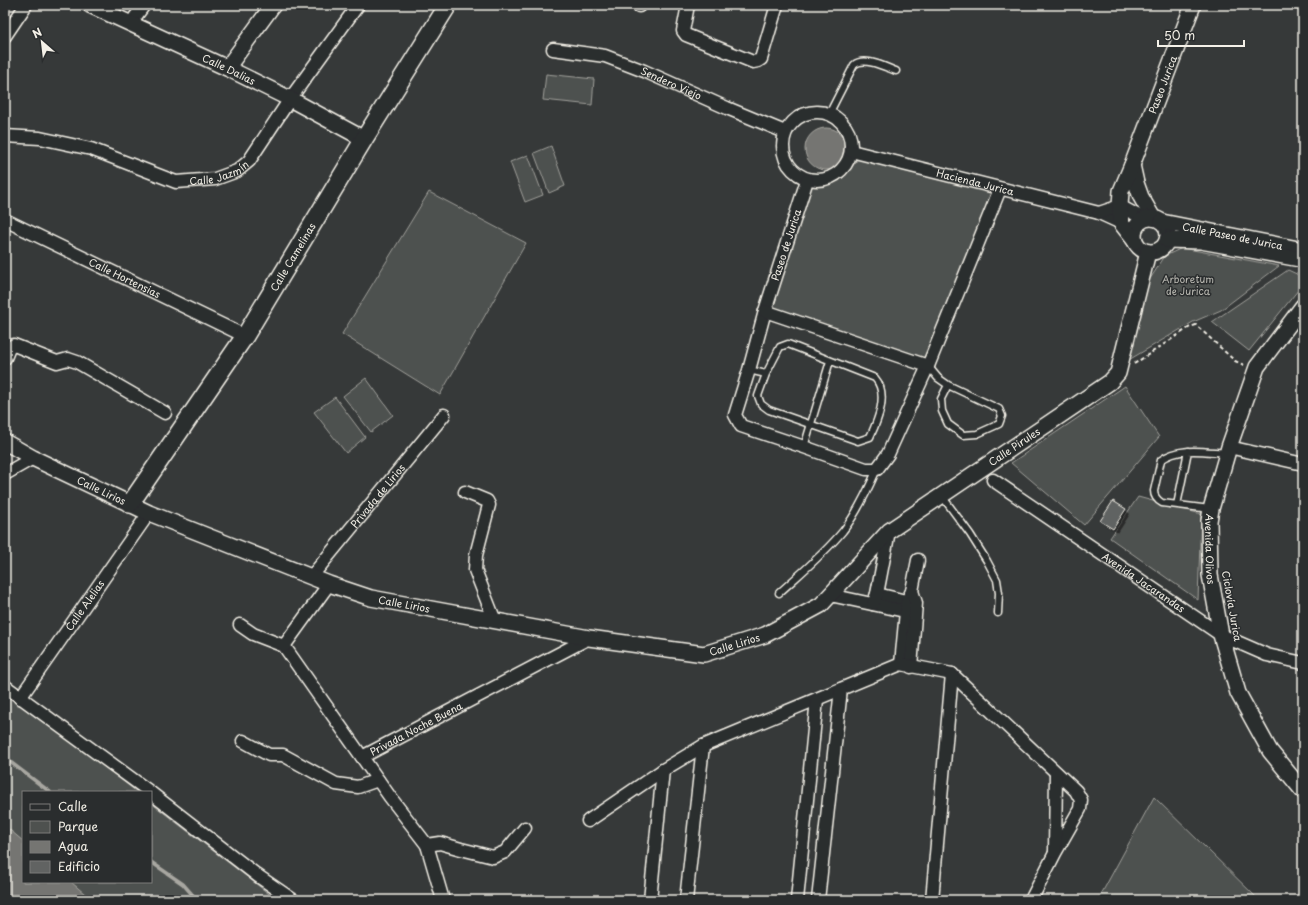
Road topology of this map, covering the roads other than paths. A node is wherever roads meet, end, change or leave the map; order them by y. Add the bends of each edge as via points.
1 (26, 5) edge
2 (90, 5) edge
3 (144, 5) edge
4 (273, 5) edge
5 (358, 5) edge
6 (448, 5) edge
7 (688, 5) edge
8 (777, 5) edge
9 (1193, 5) edge
10 (130, 24) junction
11 (5, 36) edge
12 (553, 49) dead end
13 (227, 68) junction
14 (896, 71) dead end
15 (290, 99) junction
16 (829, 114) junction
17 (785, 132) junction
18 (5, 136) edge
19 (364, 139) junction
20 (851, 151) junction
21 (1132, 165) junction
22 (807, 180) junction
23 (1000, 189) junction
24 (1120, 206) junction
25 (1099, 213) junction
26 (1153, 219) junction
27 (5, 220) edge
28 (1121, 223) junction
29 (1167, 240) junction
30 (1135, 241) junction
31 (1303, 250) edge
32 (1148, 252) junction
33 (1303, 260) edge
34 (1303, 306) edge
35 (765, 311) junction
36 (245, 336) junction
37 (5, 358) edge
38 (830, 361) junction
39 (928, 366) junction
40 (749, 370) junction
41 (766, 374) junction
42 (948, 385) junction
43 (165, 413) dead end
44 (444, 415) dead end
45 (811, 425) junction
46 (5, 442) edge
47 (804, 447) junction
48 (1228, 450) junction
49 (1188, 451) junction
50 (33, 458) junction
51 (1303, 464) edge
52 (878, 469) junction
53 (5, 474) edge
54 (993, 480) dead end
55 (465, 492) dead end
56 (942, 496) junction
57 (130, 504) junction
58 (1176, 505) junction
59 (1211, 509) junction
60 (149, 513) junction
61 (889, 531) junction
62 (918, 560) dead end
63 (311, 577) junction
64 (329, 584) junction
65 (779, 593) dead end
66 (875, 599) junction
67 (825, 600) junction
68 (911, 604) junction
69 (998, 612) dead end
70 (495, 621) junction
71 (240, 625) dead end
72 (1221, 635) junction
73 (589, 638) junction
74 (284, 646) junction
75 (1303, 663) edge
76 (906, 666) junction
77 (952, 674) junction
78 (5, 686) edge
79 (841, 689) junction
80 (20, 698) junction
81 (817, 699) junction
82 (243, 741) dead end
83 (703, 746) junction
84 (362, 757) junction
85 (663, 770) junction
86 (1056, 773) junction
87 (378, 780) junction
88 (149, 791) edge
89 (1303, 791) edge
90 (152, 794) edge
91 (588, 821) dead end
92 (525, 828) dead end
93 (804, 833) junction
94 (825, 835) junction
95 (427, 845) junction
96 (1054, 853) junction
97 (293, 900) edge
98 (443, 900) edge
99 (650, 900) edge
100 (686, 900) edge
101 (797, 900) edge
102 (818, 900) edge
103 (932, 900) edge
104 (1031, 900) edge

1 - 11 street
2 - 10 street, Calle Dalias
3 - 10 street
4 - 13 street
5 - 15 street, Calle Jazmín
6 - 19 main road, Calle Camelinas
7 - 8 street via 682,31 686,35 753,62 761,59
9 - 21 street, Paseo Jurica
10 - 13 street, Calle Dalias
12 - 17 street, Sendero Viejo via 605,56
13 - 15 street, Calle Dalias
14 - 16 lane via 858,61
15 - 18 street, Calle Jazmín via 249,161 237,171 215,179 176,182 91,149 40,138
15 - 19 street, Calle Dalias
16 - 17 street via 807,113 798,117
16 - 20 street via 836,117 848,132
17 - 22 street via 782,141 785,161 790,169
19 - 36 main road, Calle Camelinas
20 - 22 street via 846,165 836,175 826,180
20 - 23 street, Hacienda Jurica
21 - 24 street, Paseo Jurica via 1121,191
21 - 26 street via 1141,197
22 - 35 street, Paseo de Jurica
23 - 25 street, Hacienda Jurica
23 - 39 street
24 - 25 street
24 - 26 street
24 - 28 street, Paseo Jurica
25 - 28 street, Hacienda Jurica
26 - 29 street via 1168,230
26 - 30 street via 1137,224 1134,232
26 - 31 street, Calle Paseo de Jurica
27 - 36 street, Calle Hortensias
28 - 30 street
29 - 32 street via 1163,247
29 - 33 street, Calle Paseo de Jurica via 1201,241
30 - 32 street
32 - 56 street, Calle Pirules via 1118,373 1110,382
34 - 48 street, Avenida Olivos via 1256,371
35 - 39 street
35 - 40 street, Paseo de Jurica
36 - 57 main road, Calle Camelinas
37 - 43 street via 9,348 14,345 57,362 68,359 77,362
38 - 41 lane via 788,344 780,347
38 - 45 lane
38 - 45 lane via 876,378 882,390 879,416 870,437 858,441
39 - 42 lane
39 - 52 street via 888,454
40 - 41 lane
40 - 47 street, Paseo de Jurica via 735,415 741,426
41 - 45 lane via 758,396 761,404 769,410
42 - 42 lane via 999,409 1002,416 998,424 977,434 963,435 948,424 942,410 941,399
44 - 63 street, Privada de Lirios
45 - 47 lane
46 - 50 street, Calle Lirios
47 - 52 street, Paseo de Jurica via 866,469
48 - 49 lane
48 - 51 street
48 - 59 street, Avenida Olivos
49 - 58 lane
49 - 58 lane via 1173,453 1161,460 1154,491 1156,499 1162,503
50 - 53 street
50 - 57 street, Calle Lirios
52 - 65 lane via 844,530
54 - 72 street, Avenida Jacarandas
55 - 70 street via 487,501 489,505 476,555 475,570
56 - 61 street, Calle Pirules
56 - 69 lane via 970,534 997,580
57 - 60 street, Calle Lirios
58 - 59 lane
59 - 72 street, Avenida Olivos via 1210,575
60 - 63 street, Calle Lirios
60 - 80 street, Calle Alelias
61 - 66 street
61 - 67 street, Calle Pirules
62 - 68 street
63 - 64 street, Calle Lirios
64 - 70 street, Calle Lirios via 371,598
64 - 74 street
66 - 67 street
66 - 68 street
67 - 73 street, Calle Lirios via 765,635 704,654
68 - 76 street
70 - 73 street, Calle Lirios
71 - 74 street via 258,636
72 - 75 street, Avenida Jacarandas via 1267,655
72 - 89 street, Avenida Olivos via 1238,693 1270,751
73 - 84 street, Privada Noche Buena
74 - 84 street, Privada Noche Buena
76 - 77 street
76 - 79 street
77 - 86 street
77 - 103 street
78 - 80 street
79 - 81 street
79 - 94 street
80 - 88 street
81 - 83 street
81 - 93 street
82 - 87 street via 269,755 283,755 336,784 358,787
83 - 85 street
83 - 100 street
84 - 87 street
85 - 91 street
85 - 99 street
86 - 96 street
86 - 96 street via 1076,791 1081,800 1080,808
87 - 95 street
90 - 97 street
92 - 95 street via 504,852 493,857 440,843
93 - 94 street
93 - 101 street
94 - 102 street
95 - 98 street
96 - 104 street

